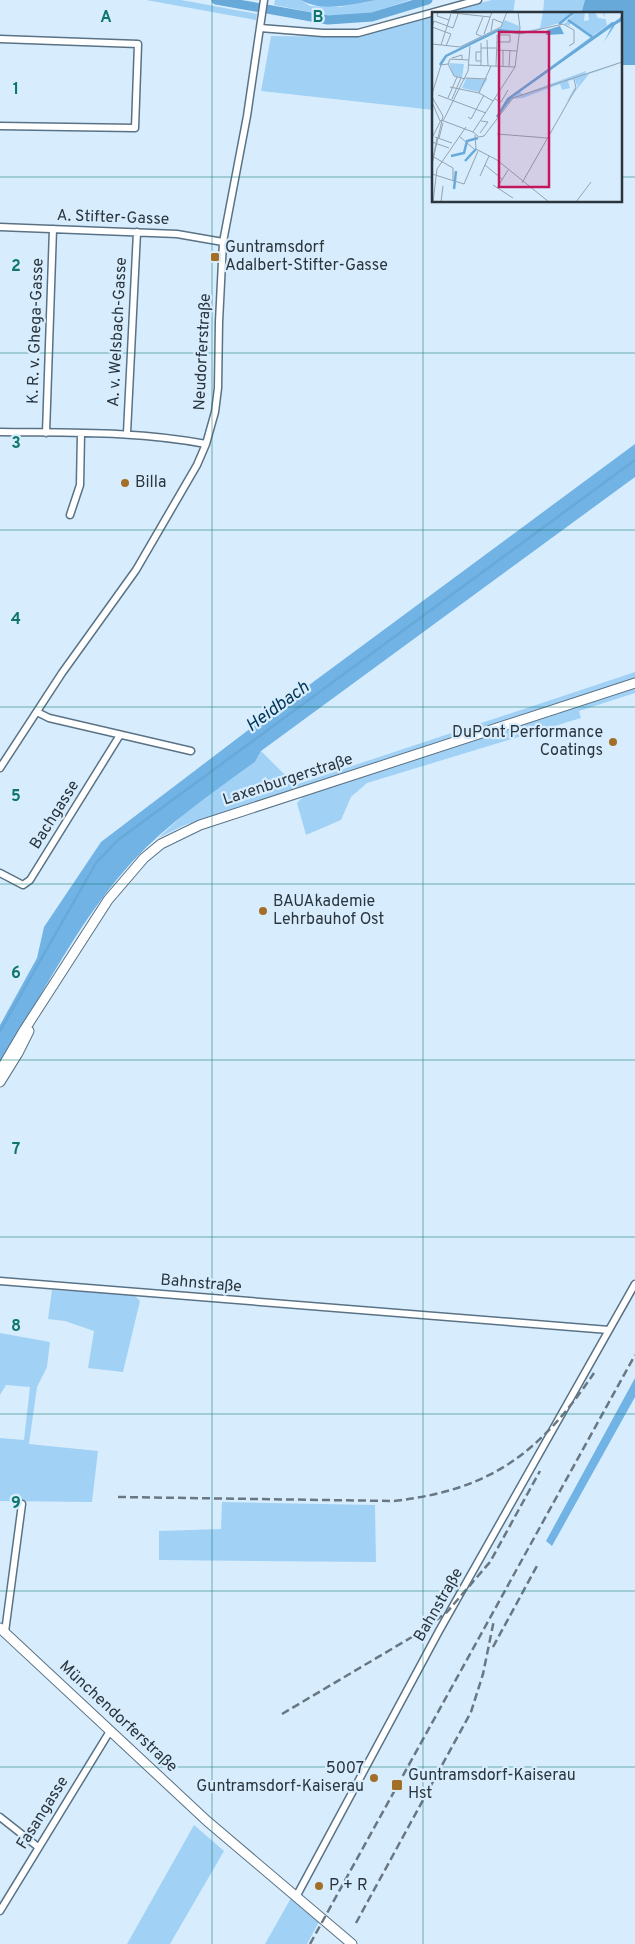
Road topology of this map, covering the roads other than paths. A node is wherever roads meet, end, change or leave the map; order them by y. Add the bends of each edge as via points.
1 (264, 0) edge
2 (478, 0) edge
3 (434, 12) edge
4 (432, 13) edge
5 (261, 26) junction
6 (0, 39) edge
7 (0, 126) edge
8 (0, 227) edge
9 (53, 230) junction
10 (137, 232) junction
11 (224, 242) junction
12 (0, 432) edge
13 (46, 433) junction
14 (81, 433) junction
15 (128, 433) junction
16 (206, 444) junction
17 (70, 515) dead end
18 (635, 683) edge
19 (37, 712) junction
20 (120, 735) junction
21 (191, 751) dead end
22 (0, 768) edge
23 (0, 873) edge
24 (33, 1019) junction
25 (0, 1072) edge
26 (0, 1082) edge
27 (0, 1281) edge
28 (635, 1284) edge
29 (609, 1330) junction
30 (22, 1504) dead end
31 (2, 1630) edge
32 (110, 1731) junction
33 (0, 1817) edge
34 (38, 1847) junction
35 (296, 1897) junction
36 (0, 1911) edge
37 (352, 1944) edge

1 - 5 street, Neudorferstraße
2 - 3 street
4 - 5 street via 358,33 323,33
5 - 11 street, Neudorferstraße
6 - 7 street via 138,44 135,128
8 - 9 street, A. Stifter-Gasse
9 - 10 street, A. Stifter-Gasse
9 - 13 street, K. R. v. Ghega-Gasse
10 - 11 street, A. Stifter-Gasse via 177,234
10 - 15 street, A. v. Welsbach-Gasse
11 - 16 street, Neudorferstraße via 218,322 218,388
12 - 13 street
13 - 14 street
14 - 15 street
14 - 17 street via 80,485
15 - 16 street
16 - 19 street, Neudorferstraße via 136,570
18 - 24 street, Laxenburgerstraße via 179,834 161,844 144,858 108,900
19 - 20 street via 49,718
19 - 22 street, Neudorferstraße
20 - 21 street
20 - 23 street, Bachgasse via 30,880 23,885
24 - 25 street, Laxenburgerstraße
24 - 26 street, Laxenburgerstraße
27 - 29 street, Bahnstraße
28 - 29 street, Bahnstraße
29 - 35 street, Bahnstraße via 439,1630
30 - 31 street
31 - 32 street, Münchendorferstraße
32 - 34 street, Fasangasse
32 - 35 street, Münchendorferstraße
33 - 34 street
34 - 36 street, Fasangasse
35 - 37 street, Münchendorferstraße

